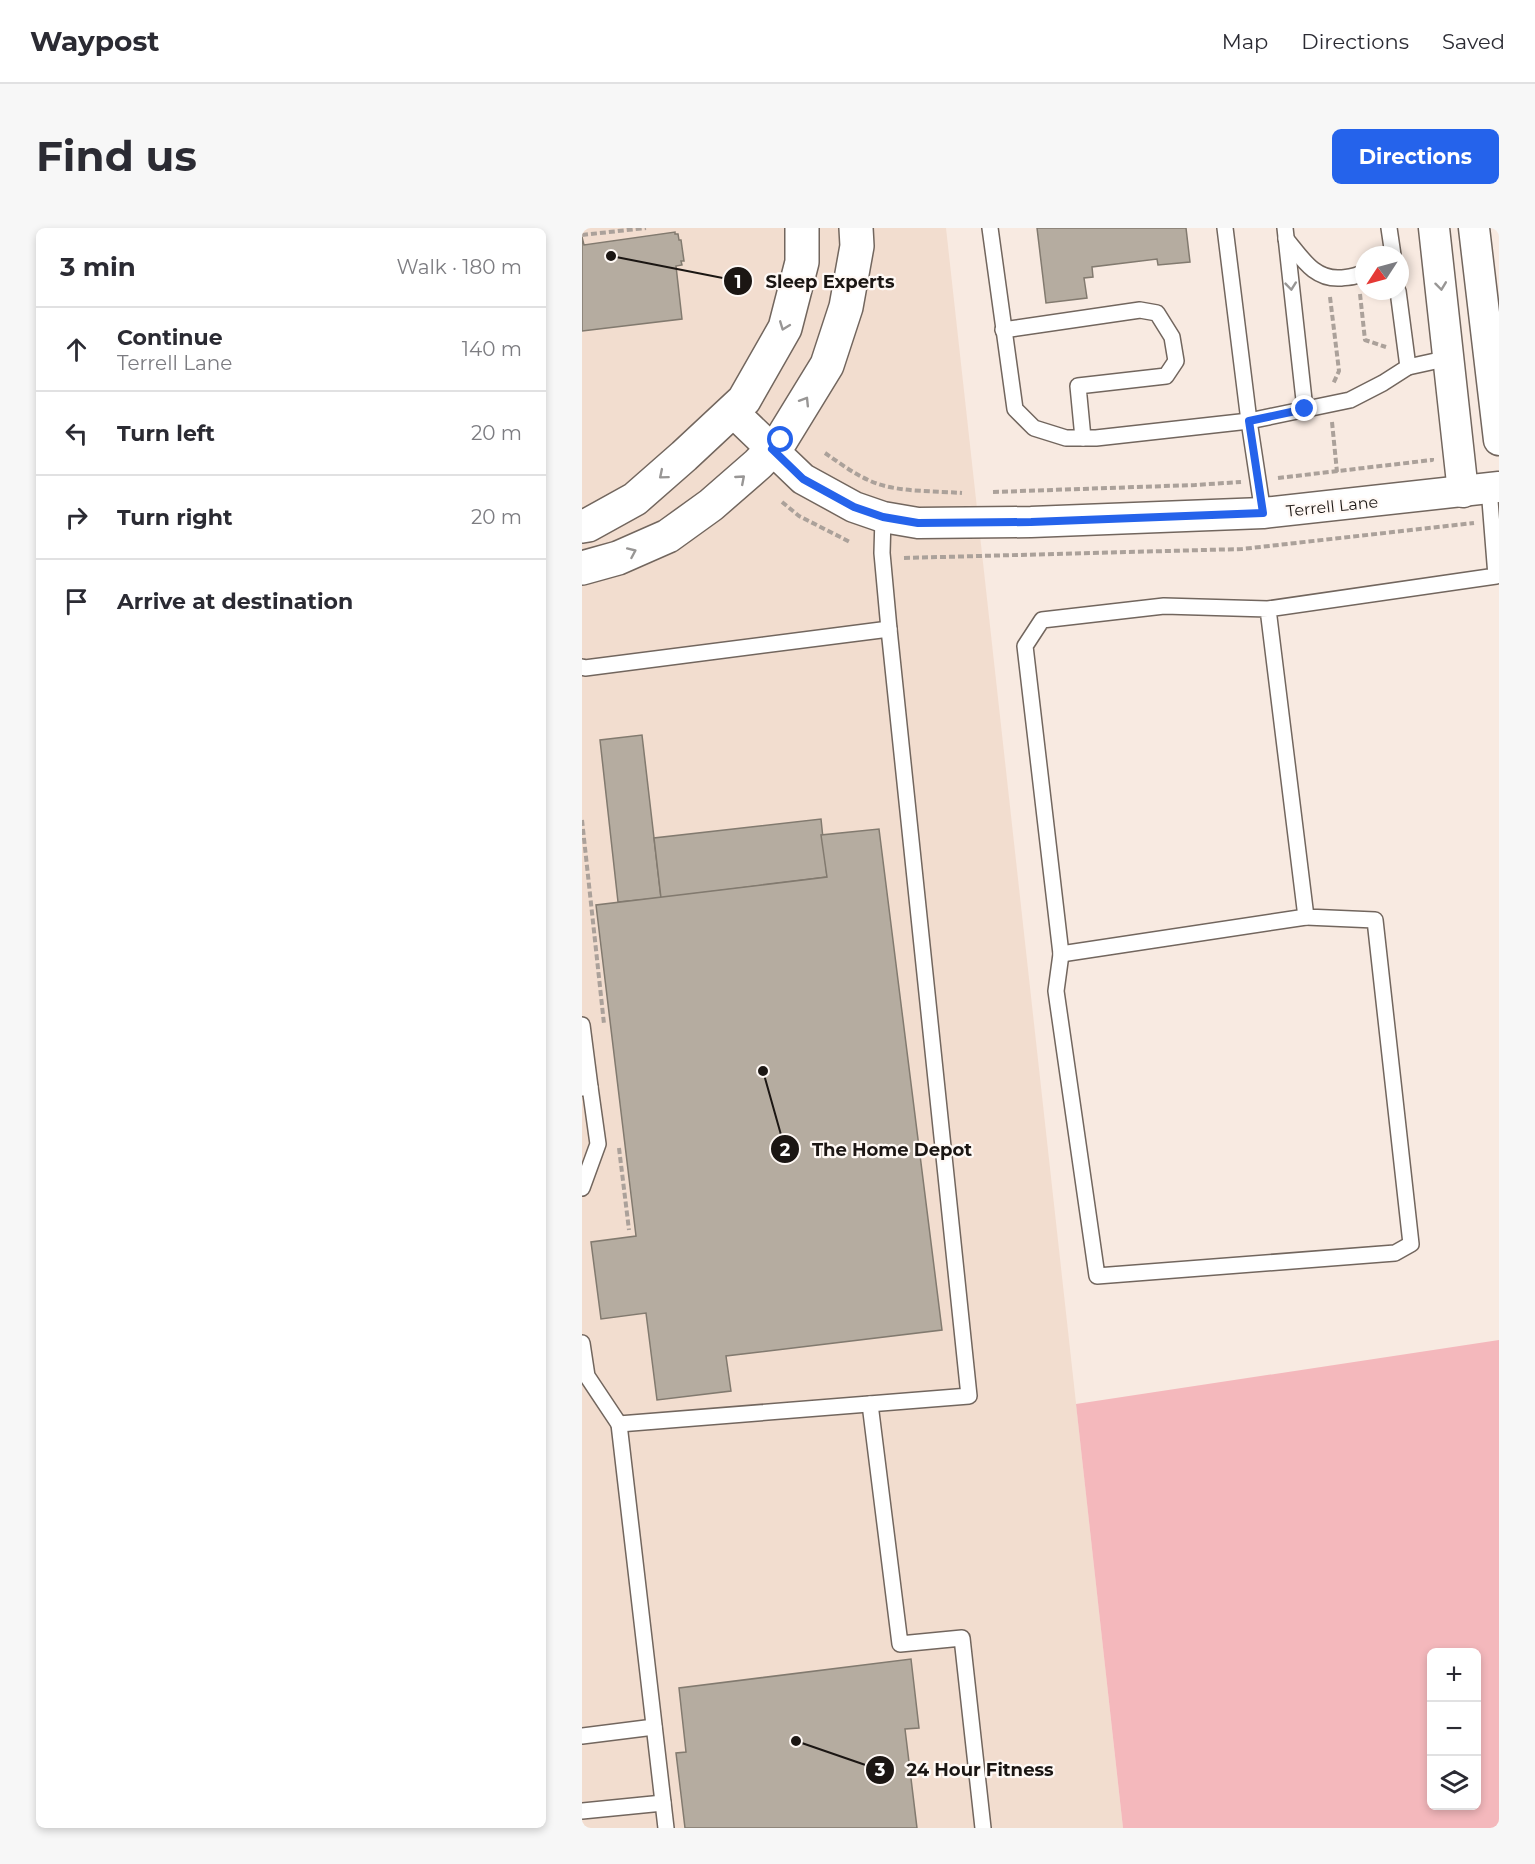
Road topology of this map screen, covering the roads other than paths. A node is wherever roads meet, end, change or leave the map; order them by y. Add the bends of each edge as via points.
1 (802, 228) edge
2 (856, 228) edge
3 (990, 228) edge
4 (1225, 228) edge
5 (1434, 228) edge
6 (1474, 228) edge
7 (1390, 231) edge
8 (1286, 234) edge
9 (1384, 246) edge
10 (1392, 246) edge
11 (1355, 277) edge
12 (1399, 300) edge
13 (1003, 330) junction
14 (1494, 357) edge
15 (1449, 358) junction
16 (1407, 360) junction
17 (1305, 409) junction
18 (732, 411) junction
19 (1249, 421) junction
20 (1083, 438) junction
21 (1499, 440) edge
22 (772, 449) junction
23 (1484, 489) edge
24 (1263, 513) junction
25 (883, 517) junction
26 (582, 526) edge
27 (582, 568) edge
28 (1268, 609) junction
29 (889, 629) junction
30 (582, 667) edge
31 (1306, 917) junction
32 (1061, 954) junction
33 (582, 1025) edge
34 (586, 1088) edge
35 (582, 1188) edge
36 (582, 1342) edge
37 (870, 1404) junction
38 (620, 1424) junction
39 (654, 1727) junction
40 (582, 1736) edge
41 (663, 1803) junction
42 (582, 1811) edge
43 (666, 1828) edge
44 (983, 1828) edge

1 -> 18 street via 802,262 785,328 744,400
22 -> 2 street via 827,365 846,307 857,246
3 - 13 lane
4 - 19 lane
5 -> 15 street
6 - 14 street
7 - 9 lane
7 - 10 lane
8 - 11 lane via 1313,271 1329,279
8 -> 17 lane
12 - 16 lane
13 - 20 lane via 1015,409 1034,428 1066,438
13 - 20 lane via 1140,310 1157,313 1172,337 1176,361 1166,376 1078,386
14 - 15 street
14 - 21 street
15 - 16 lane
15 - 23 street
16 - 17 lane via 1383,383 1350,400
17 - 19 lane
18 - 22 street, Terrell Lane
18 -> 26 street via 635,499
19 - 20 lane
19 - 24 lane
22 - 25 street, Terrell Lane via 803,479 854,507
27 -> 22 street via 618,558 668,536 711,505
23 - 24 street, Terrell Lane
23 - 28 lane via 1492,521 1496,576
24 - 25 street, Terrell Lane via 1031,522 918,523
25 - 29 lane
28 - 31 lane
28 - 32 lane via 1164,606 1042,620 1025,646
29 - 30 lane
29 - 37 lane via 969,1396
31 - 32 lane
31 - 32 lane via 1375,920 1411,1244 1395,1253 1097,1276 1056,992
33 - 34 lane
34 - 35 lane via 598,1143
36 - 38 lane via 587,1376
37 - 38 lane
37 - 44 lane via 900,1644 962,1638
38 - 39 lane
39 - 40 lane
39 - 41 lane
41 - 42 lane
41 - 43 lane

